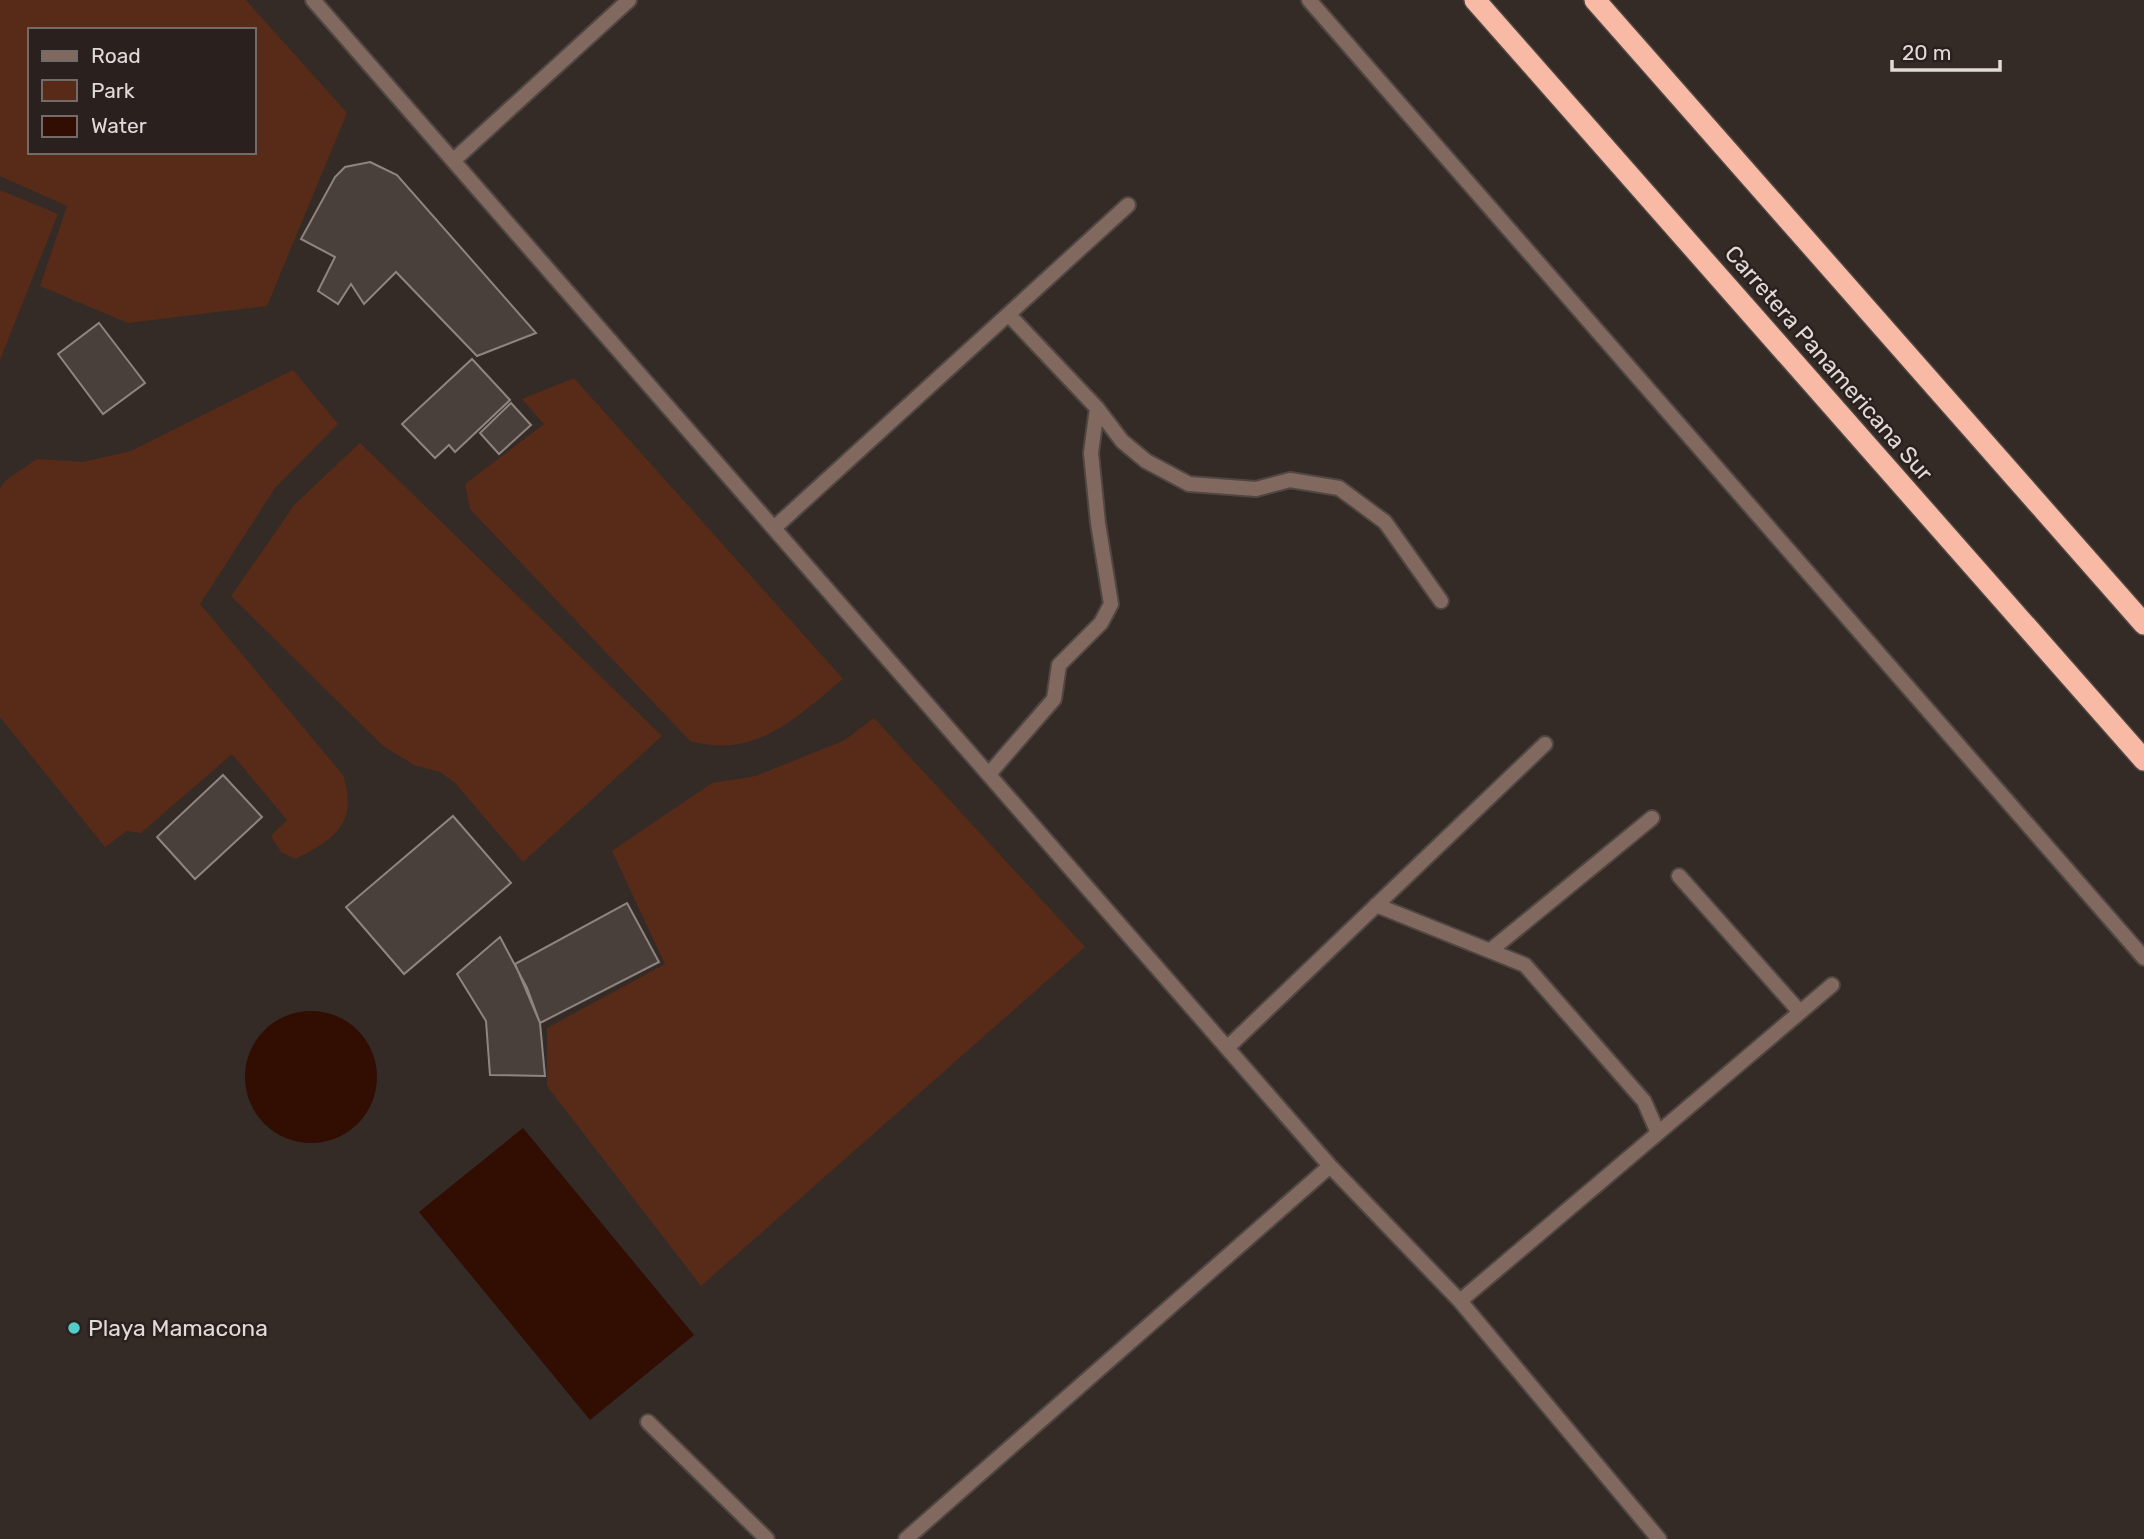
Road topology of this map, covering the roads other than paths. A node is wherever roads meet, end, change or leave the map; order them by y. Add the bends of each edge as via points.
1 (313, 0) edge
2 (629, 0) edge
3 (1309, 0) edge
4 (1475, 0) edge
5 (1595, 0) edge
6 (454, 160) junction
7 (1128, 205) dead end
8 (1010, 316) junction
9 (1097, 408) junction
10 (774, 528) junction
11 (1441, 601) dead end
12 (2144, 624) edge
13 (1545, 744) dead end
14 (2144, 760) edge
15 (989, 774) junction
16 (1653, 818) dead end
17 (1679, 876) dead end
18 (1376, 905) junction
19 (1491, 950) junction
20 (2144, 958) edge
21 (1832, 985) dead end
22 (1800, 1012) junction
23 (1227, 1048) junction
24 (1658, 1133) junction
25 (1329, 1166) junction
26 (1460, 1301) junction
27 (648, 1422) dead end
28 (1654, 1534) edge
29 (767, 1539) edge
30 (906, 1539) edge
31 (1637, 1539) edge

1 - 6 street
2 - 6 street
3 - 20 street
4 - 14 highway, Carretera Panamericana Sur
5 - 12 highway
6 - 10 street
7 - 8 street
8 - 9 street
8 - 10 street
9 - 11 street via 1122,441 1146,461 1189,484 1256,489 1290,480 1339,488 1385,522
9 - 15 street via 1091,453 1111,604 1101,623 1059,665 1054,699
10 - 15 street
13 - 18 street
15 - 23 street
16 - 19 street
17 - 22 street
18 - 19 street
18 - 23 street
19 - 24 street via 1525,965 1644,1101
21 - 22 street
22 - 24 street
23 - 25 street
24 - 26 street
25 - 26 street
25 - 30 street
26 - 28 street
27 - 29 street
28 - 31 street

